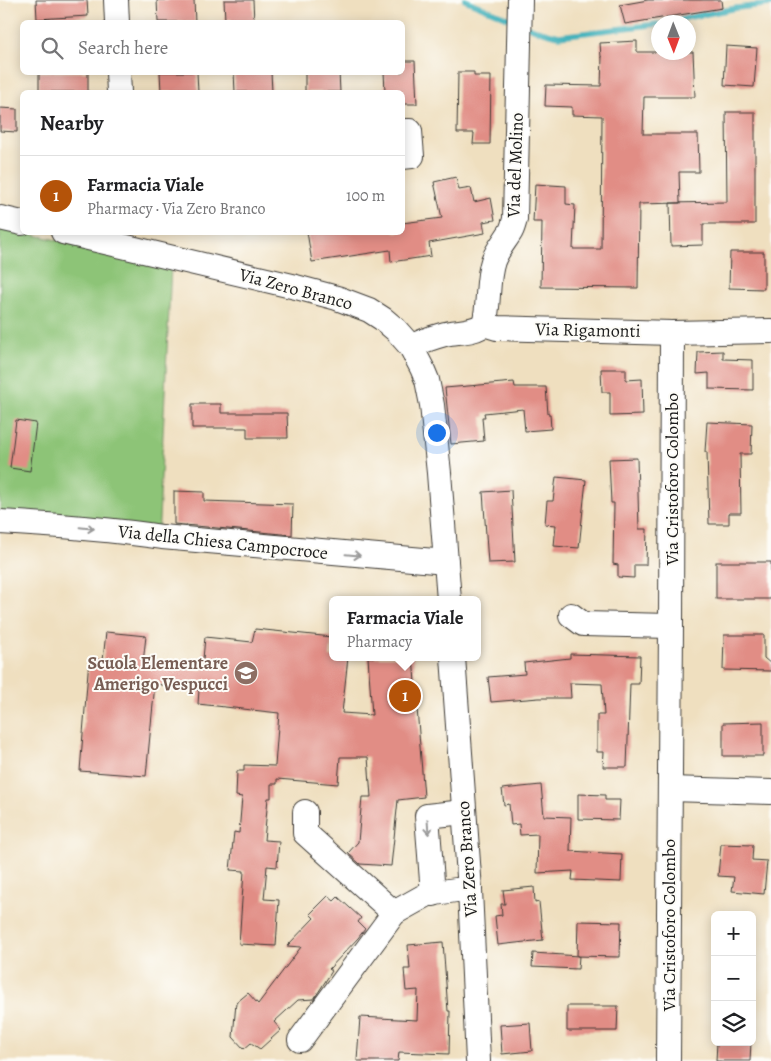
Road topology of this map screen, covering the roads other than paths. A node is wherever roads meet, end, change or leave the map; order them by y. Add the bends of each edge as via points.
1 (116, 0) edge
2 (520, 4) edge
3 (116, 20) edge
4 (118, 75) edge
5 (119, 90) edge
6 (405, 131) edge
7 (405, 157) edge
8 (0, 218) edge
9 (20, 223) edge
10 (86, 235) edge
11 (125, 240) edge
12 (484, 324) junction
13 (771, 331) edge
14 (672, 333) junction
15 (411, 348) junction
16 (0, 522) edge
17 (446, 562) junction
18 (449, 596) edge
19 (571, 615) dead end
20 (672, 626) junction
21 (453, 661) edge
22 (670, 790) junction
23 (771, 792) edge
24 (305, 812) dead end
25 (464, 812) junction
26 (470, 890) junction
27 (433, 894) junction
28 (394, 913) junction
29 (300, 1040) dead end
30 (478, 1061) edge
31 (668, 1061) edge

1 - 3 street
2 - 12 street, Via del Molino via 515,219 512,230 492,262
4 - 5 street
6 - 7 street via 410,131 412,156
8 - 9 street
10 - 11 street, Via Zero Branco
11 - 15 street, Via Zero Branco via 354,304 383,319
12 - 14 street, Via Rigamonti via 497,328
12 - 15 street, Via Rigamonti via 479,328 445,334
13 - 14 street, Via Rigamonti
14 - 20 street, Via Cristoforo Colombo
15 - 17 street, Via Zero Branco via 427,380 432,405
16 -> 17 street, Via della Chiesa Campocroce
17 - 18 street, Via Zero Branco
19 - 20 street via 583,624
20 - 22 street, Via Cristoforo Colombo
21 - 25 street, Via Zero Branco
22 - 23 street
22 - 31 street, Via Cristoforo Colombo
24 - 28 street via 305,833
25 - 26 street, Via Zero Branco
25 -> 27 street via 427,816
26 - 27 street
26 - 30 street, Via Zero Branco
27 - 28 street
28 - 29 street

